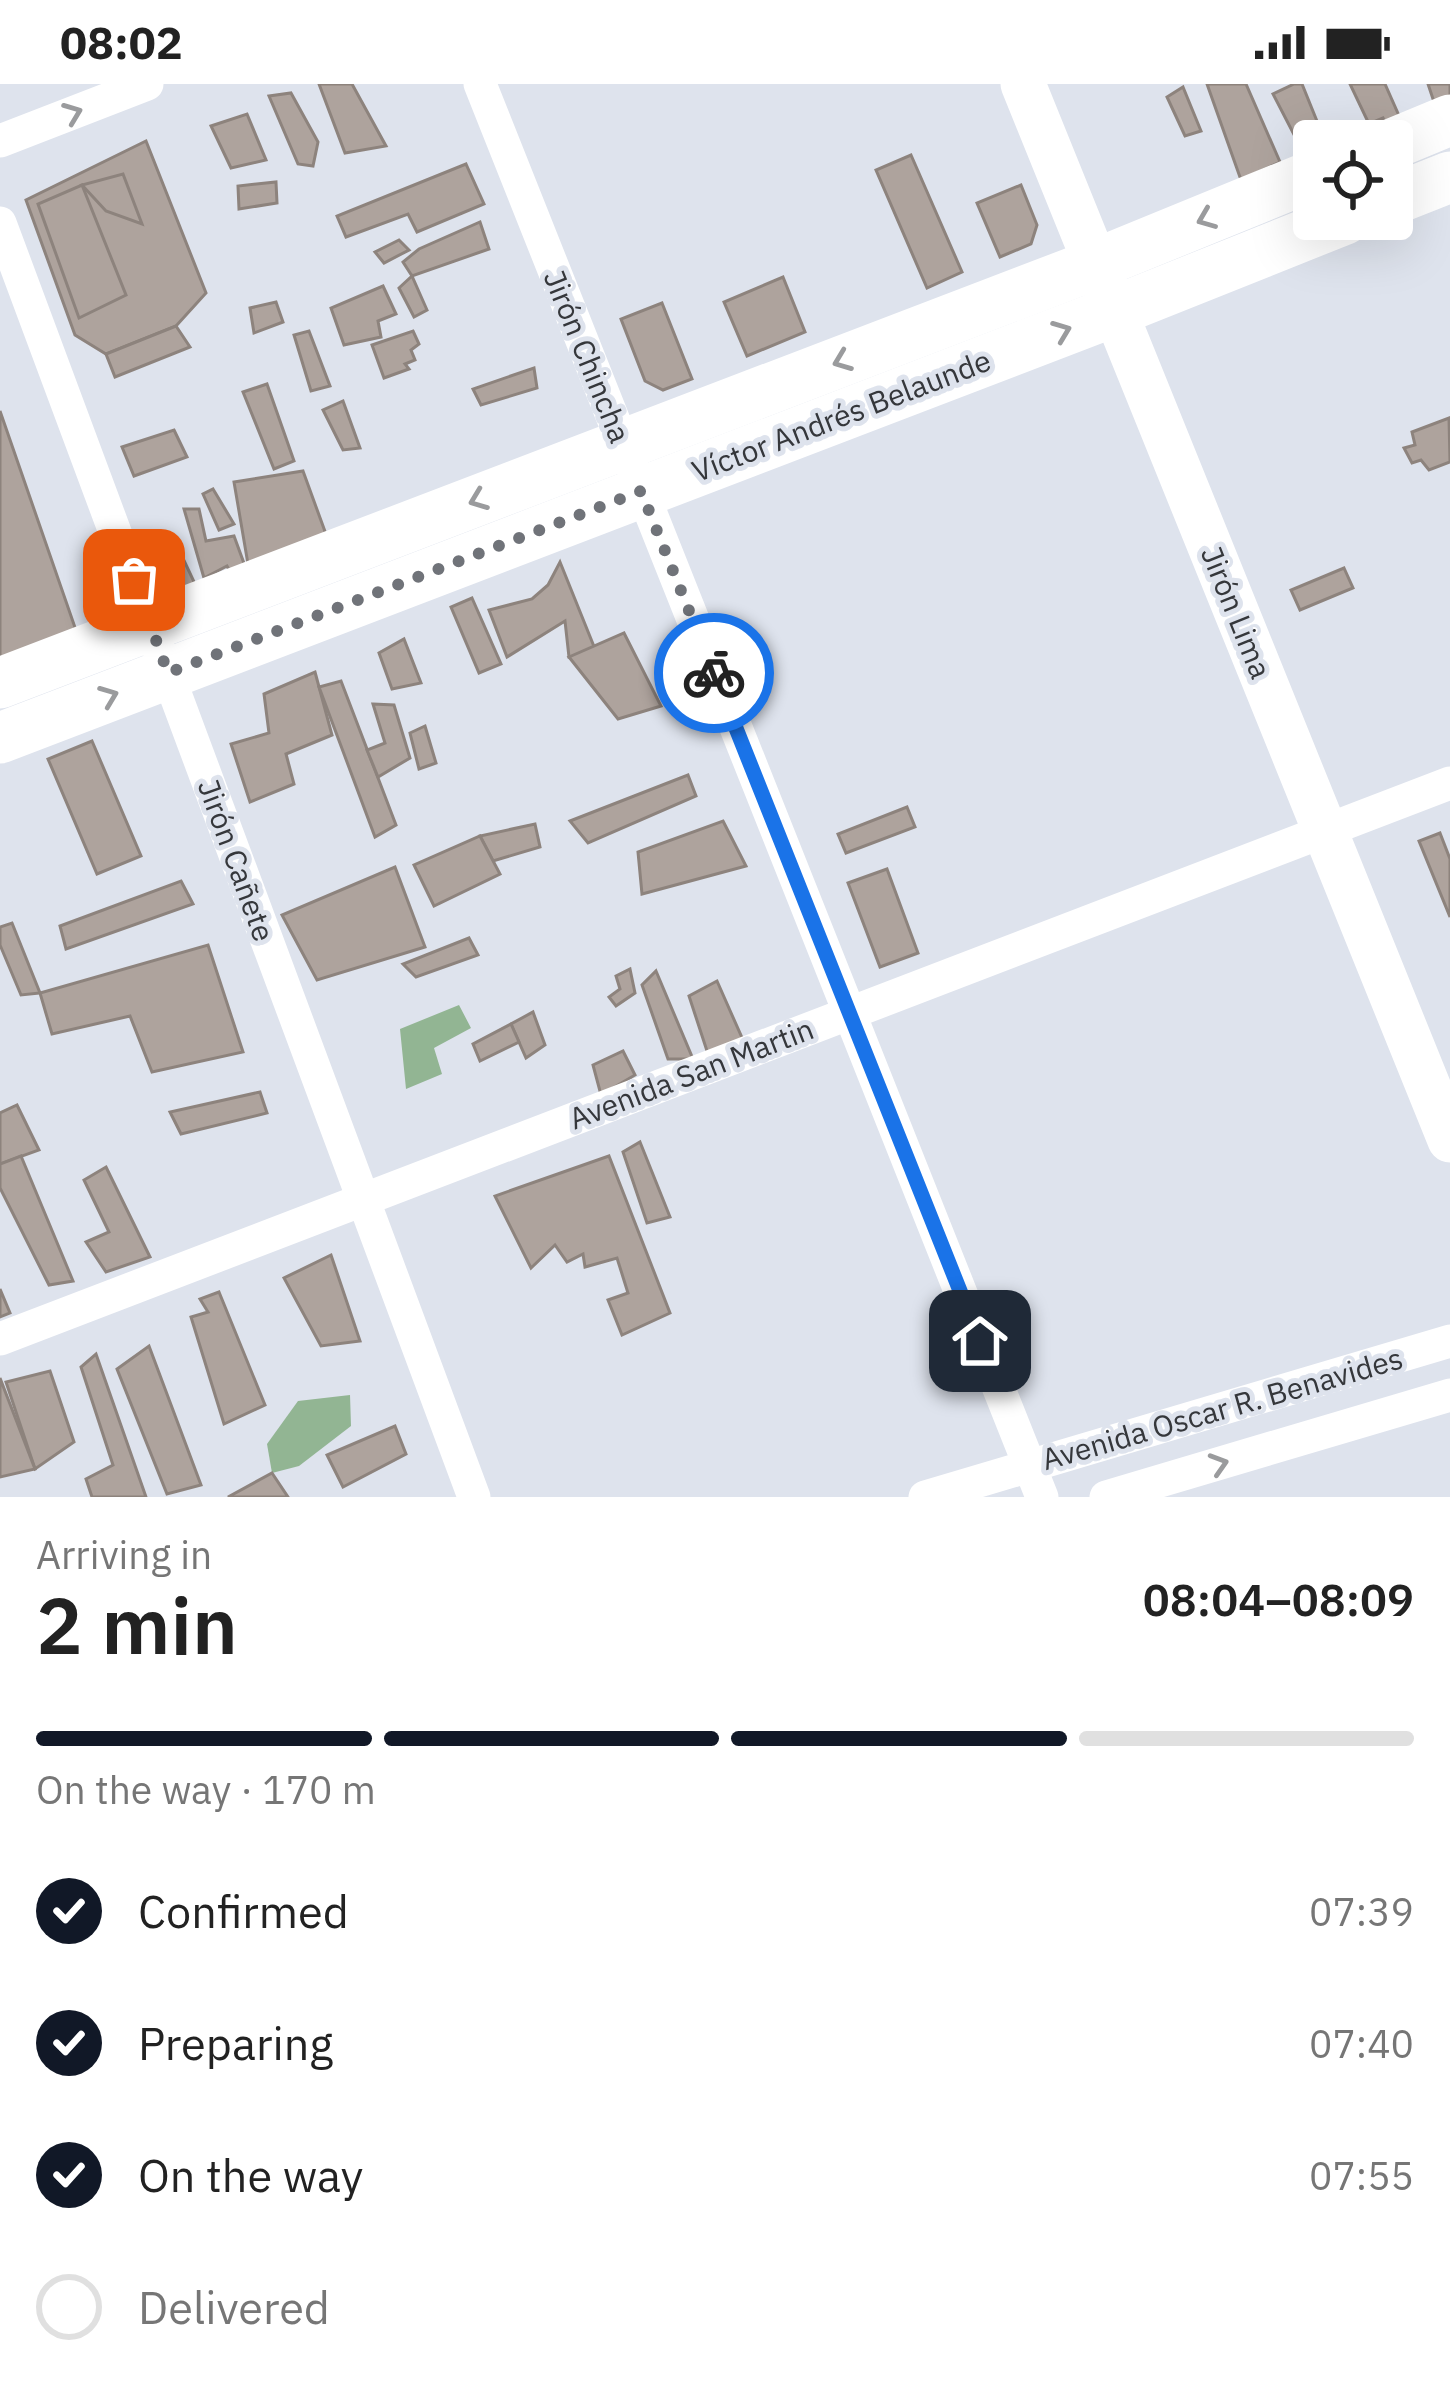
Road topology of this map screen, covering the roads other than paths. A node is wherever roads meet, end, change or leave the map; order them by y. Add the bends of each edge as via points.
1 (147, 84) edge
2 (480, 84) edge
3 (1023, 84) edge
4 (1450, 120) edge
5 (1413, 135) edge
6 (0, 141) edge
7 (1450, 177) edge
8 (1293, 184) edge
9 (1413, 192) edge
10 (0, 223) edge
11 (1293, 240) edge
12 (1096, 264) junction
13 (1115, 311) junction
14 (632, 468) junction
15 (150, 624) junction
16 (168, 673) junction
17 (0, 683) edge
18 (0, 738) edge
19 (1450, 783) edge
20 (1324, 829) junction
21 (849, 1012) junction
22 (1450, 1140) edge
23 (364, 1200) junction
24 (0, 1339) edge
25 (1450, 1341) edge
26 (1450, 1395) edge
27 (1029, 1465) junction
28 (474, 1497) edge
29 (925, 1497) edge
30 (1042, 1497) edge
31 (1106, 1497) edge

6 -> 1 street
2 - 14 street, Jirón Chincha
3 - 12 street, Jirón Lima
4 - 5 main road
7 - 9 main road
8 -> 12 main road, Víctor Andrés Belaunde
10 - 15 street, Jirón Cañete
11 - 13 main road, Víctor Andrés Belaunde
12 - 13 street, Jirón Lima
12 -> 14 main road, Víctor Andrés Belaunde
14 -> 13 main road, Víctor Andrés Belaunde
13 - 20 street, Jirón Lima
14 -> 15 main road, Víctor Andrés Belaunde
14 - 16 main road, Víctor Andrés Belaunde
14 - 21 street, Jirón Chincha
15 - 16 street, Jirón Cañete
15 - 17 main road, Víctor Andrés Belaunde
18 -> 16 main road, Víctor Andrés Belaunde
16 - 23 street, Jirón Cañete
19 - 20 street, Avenida San Martin
20 - 21 street, Avenida San Martin
20 - 22 street, Jirón Lima
21 - 23 street, Avenida San Martin
21 - 27 street, Jirón Chincha
23 - 24 street, Avenida San Martin
23 - 28 street, Jirón Cañete
25 - 27 street, Avenida Oscar R. Benavides
31 -> 26 street, Avenida Oscar R. Benavides
27 - 29 street, Avenida Oscar R. Benavides
27 - 30 street, Jirón Chincha

